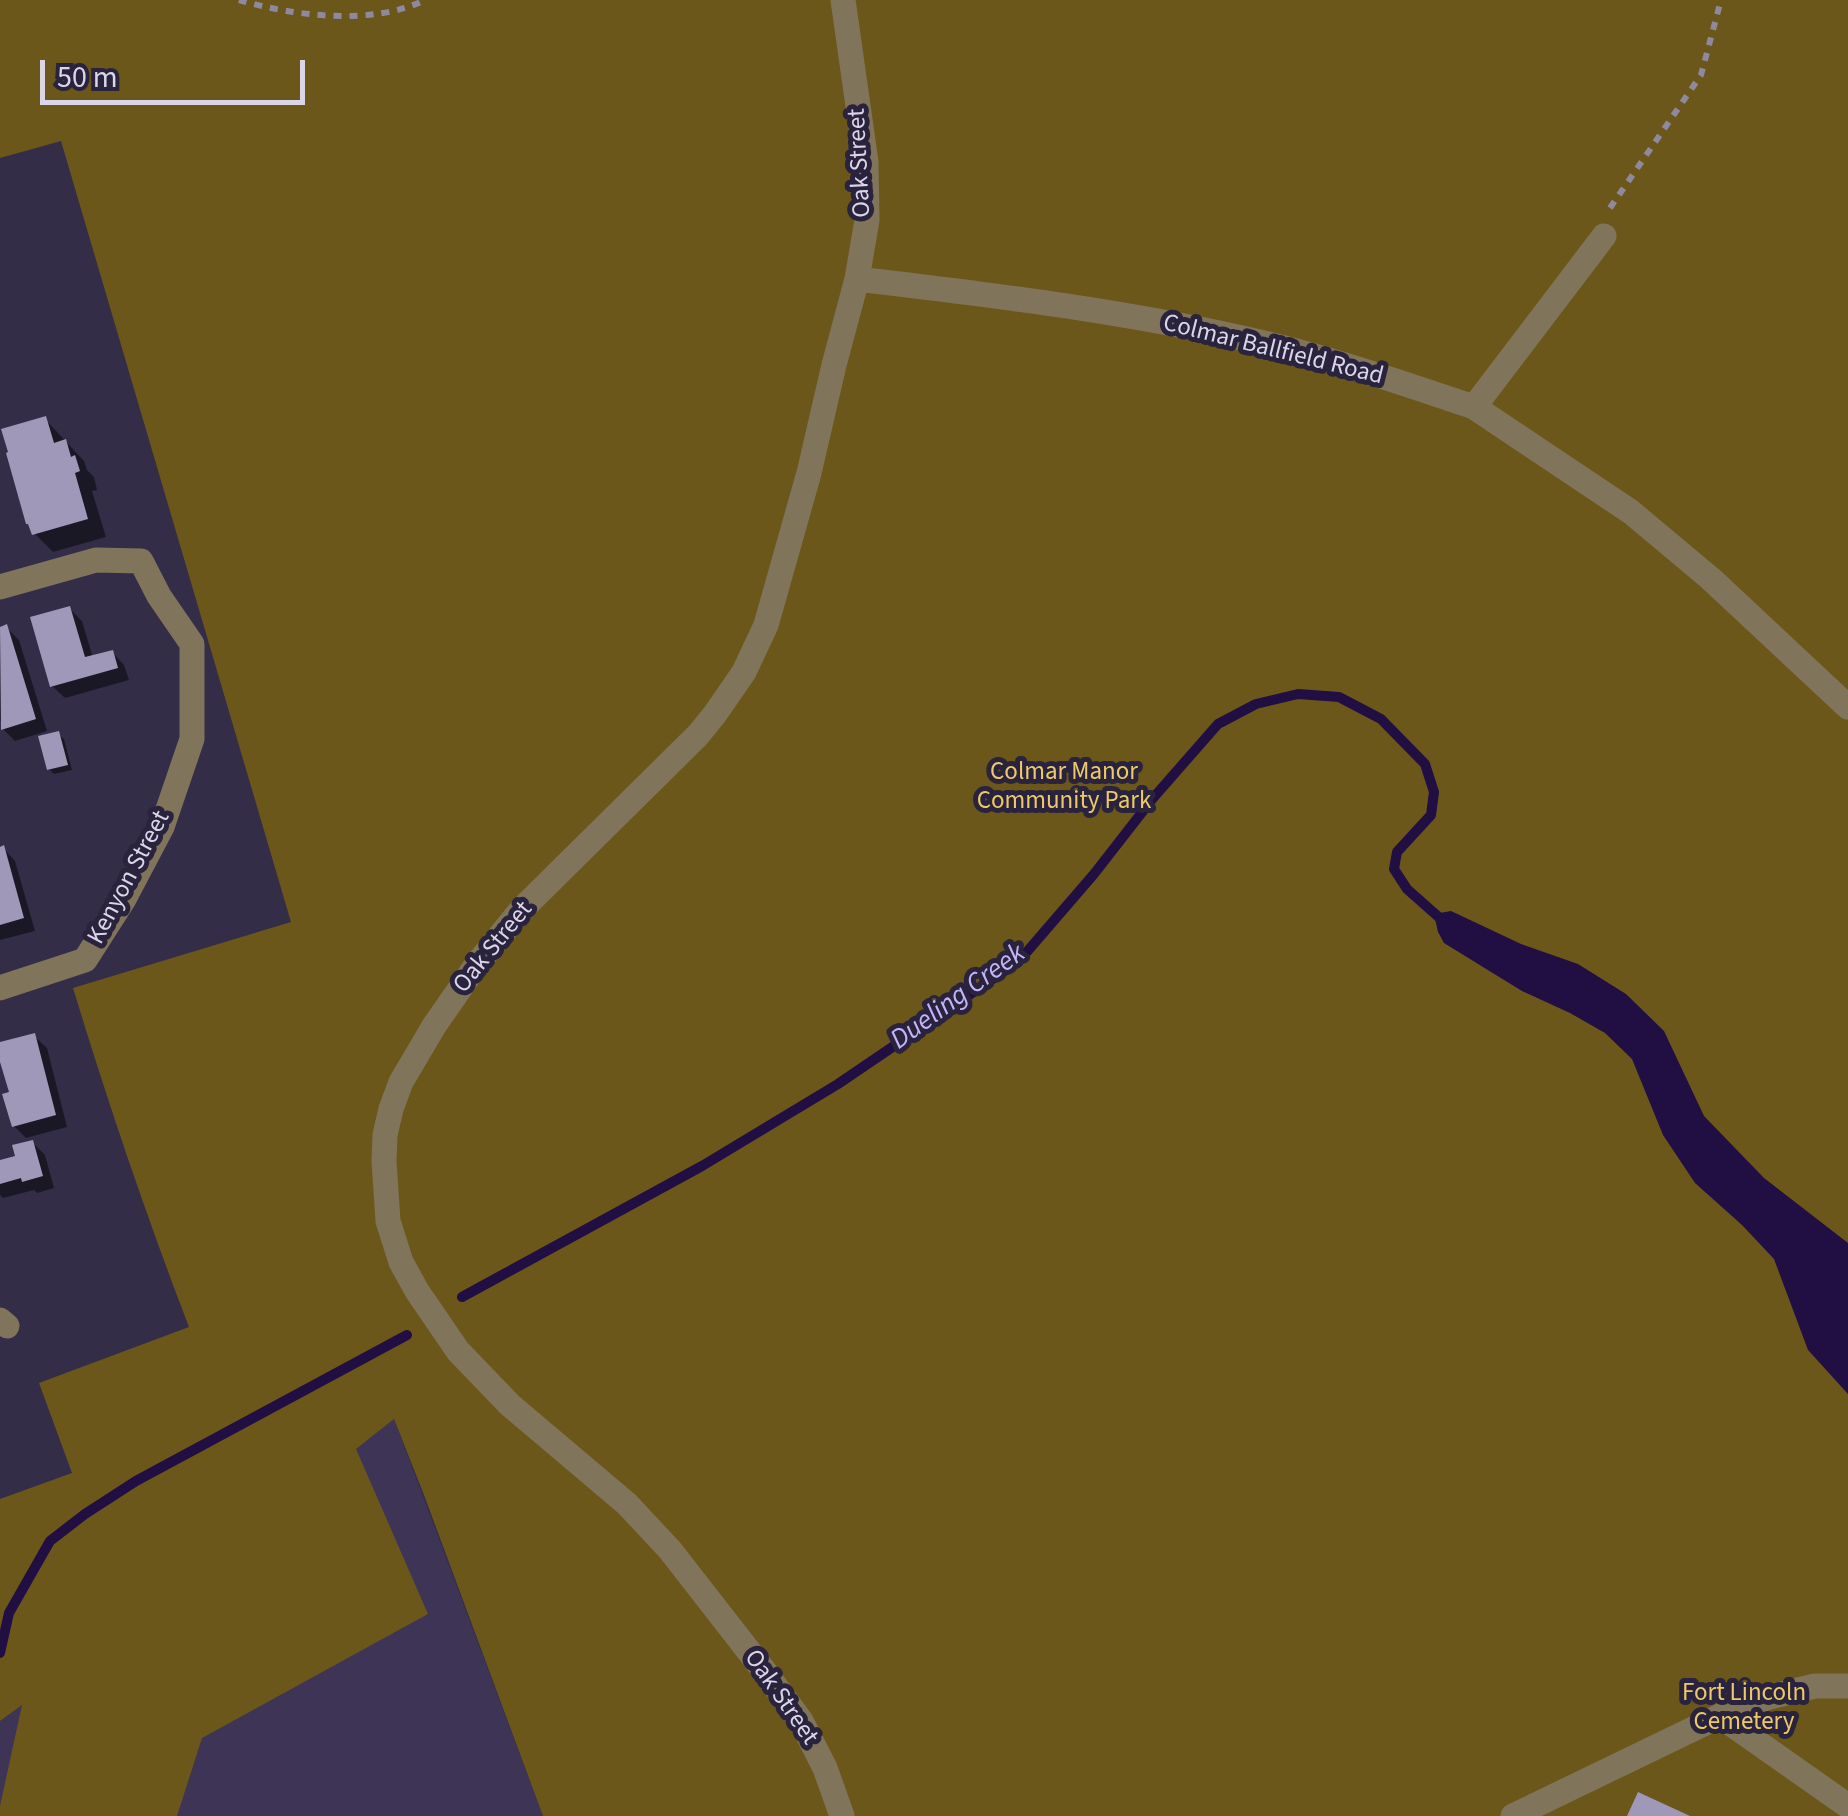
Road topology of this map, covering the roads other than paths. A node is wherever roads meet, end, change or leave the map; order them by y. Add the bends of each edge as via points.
1 (843, 0) edge
2 (1604, 236) road end
3 (857, 280) junction
4 (1474, 407) junction
5 (0, 587) edge
6 (1848, 706) edge
7 (0, 988) edge
8 (1848, 1686) edge
9 (1720, 1716) junction
10 (1848, 1806) edge
11 (842, 1816) edge
12 (1512, 1816) edge

1 - 3 street, Oak Street via 866,162 867,220
2 - 4 street
3 - 4 street, Colmar Ballfield Road via 1205,330 1356,367
3 - 11 street, Oak Street via 774,598 744,672 698,735 498,936 434,1026 391,1109 384,1190 393,1242 443,1330 510,1406 627,1504 670,1550 801,1721
4 - 6 street, Colmar Ballfield Road via 1631,512
5 - 7 street, Kenyon Street via 96,560 142,561 192,644 192,739 162,827 124,899 85,960
8 - 9 street via 1815,1686
9 - 10 street
9 - 12 street

